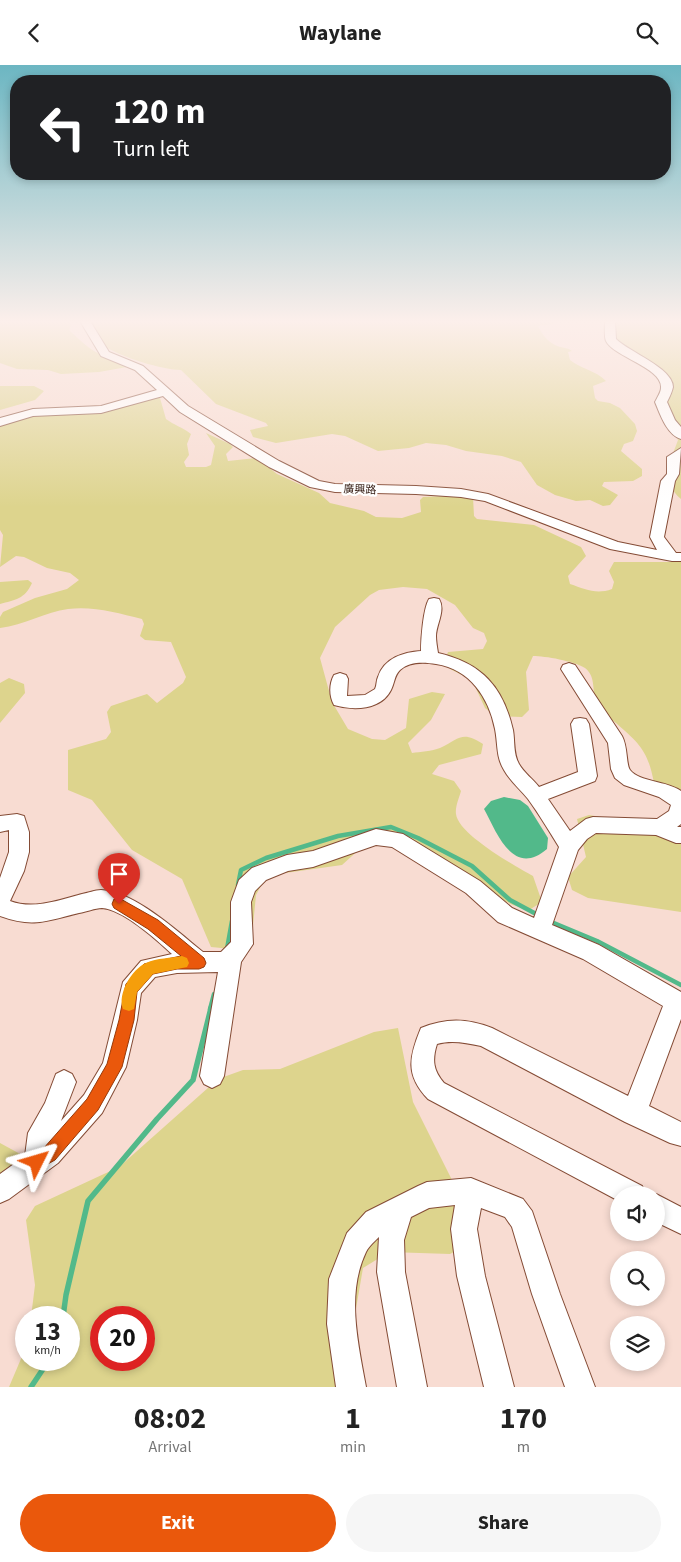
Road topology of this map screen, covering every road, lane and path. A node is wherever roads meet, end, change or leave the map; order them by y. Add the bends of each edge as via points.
1 (154, 383) edge
2 (665, 383) edge
3 (163, 391) junction
4 (0, 422) edge
5 (681, 435) edge
6 (681, 452) edge
7 (676, 557) edge
8 (434, 603) dead end
9 (430, 658) junction
10 (569, 669) dead end
11 (340, 679) dead end
12 (580, 724) dead end
13 (536, 796) junction
14 (0, 824) edge
15 (658, 827) junction
16 (681, 835) edge
17 (569, 846) junction
18 (0, 897) edge
19 (0, 902) edge
20 (543, 923) junction
21 (217, 961) junction
22 (678, 1003) edge
23 (212, 1076) dead end
24 (64, 1082) dead end
25 (634, 1113) junction
26 (679, 1134) dead end
27 (37, 1162) junction
28 (616, 1186) edge
29 (0, 1190) edge
30 (471, 1191) junction
31 (400, 1208) junction
32 (665, 1212) edge
33 (681, 1221) edge
34 (351, 1387) edge
35 (412, 1387) edge
36 (499, 1387) edge
37 (580, 1387) edge

1 - 3 street, 廣興路
2 - 5 street via 661,402 669,421
3 - 4 street via 108,408 26,413
3 - 7 street, 廣興路 via 184,409 266,459 315,484 335,488 461,493 488,498 615,546
6 - 7 street via 673,457 673,474 668,481 658,533 660,544
8 - 9 street via 428,634
9 - 11 street via 402,659 386,677 381,693 364,702 340,701
9 - 13 street via 458,665 475,675 487,688 504,727 509,763
10 - 15 street via 617,743 620,771 636,783 668,791 677,797 679,813 674,820
12 - 13 street via 588,776
13 - 17 street
14 - 18 street via 17,823 20,831 17,865
15 - 16 street
15 - 17 street via 593,825 580,833
17 - 20 street
19 - 21 street via 3,908 20,914 37,914 101,899 119,904
20 - 21 street via 505,915 473,887 396,840 376,837 259,874 246,886 241,902 242,944
20 - 22 street
21 - 23 street
21 - 27 street via 149,968 131,989 114,1067 93,1104 49,1154
22 - 25 street
24 - 27 street via 55,1109 40,1133
25 - 26 street
25 - 28 street via 484,1036 440,1031 429,1036 422,1050 422,1069 427,1082 436,1091
27 - 29 street
30 - 31 street via 427,1195
30 - 36 street via 464,1229 471,1276
30 - 37 street via 514,1208 523,1220
31 - 34 street via 375,1221 356,1242 343,1279 341,1324
31 - 35 street via 391,1240 391,1273
32 - 33 street

